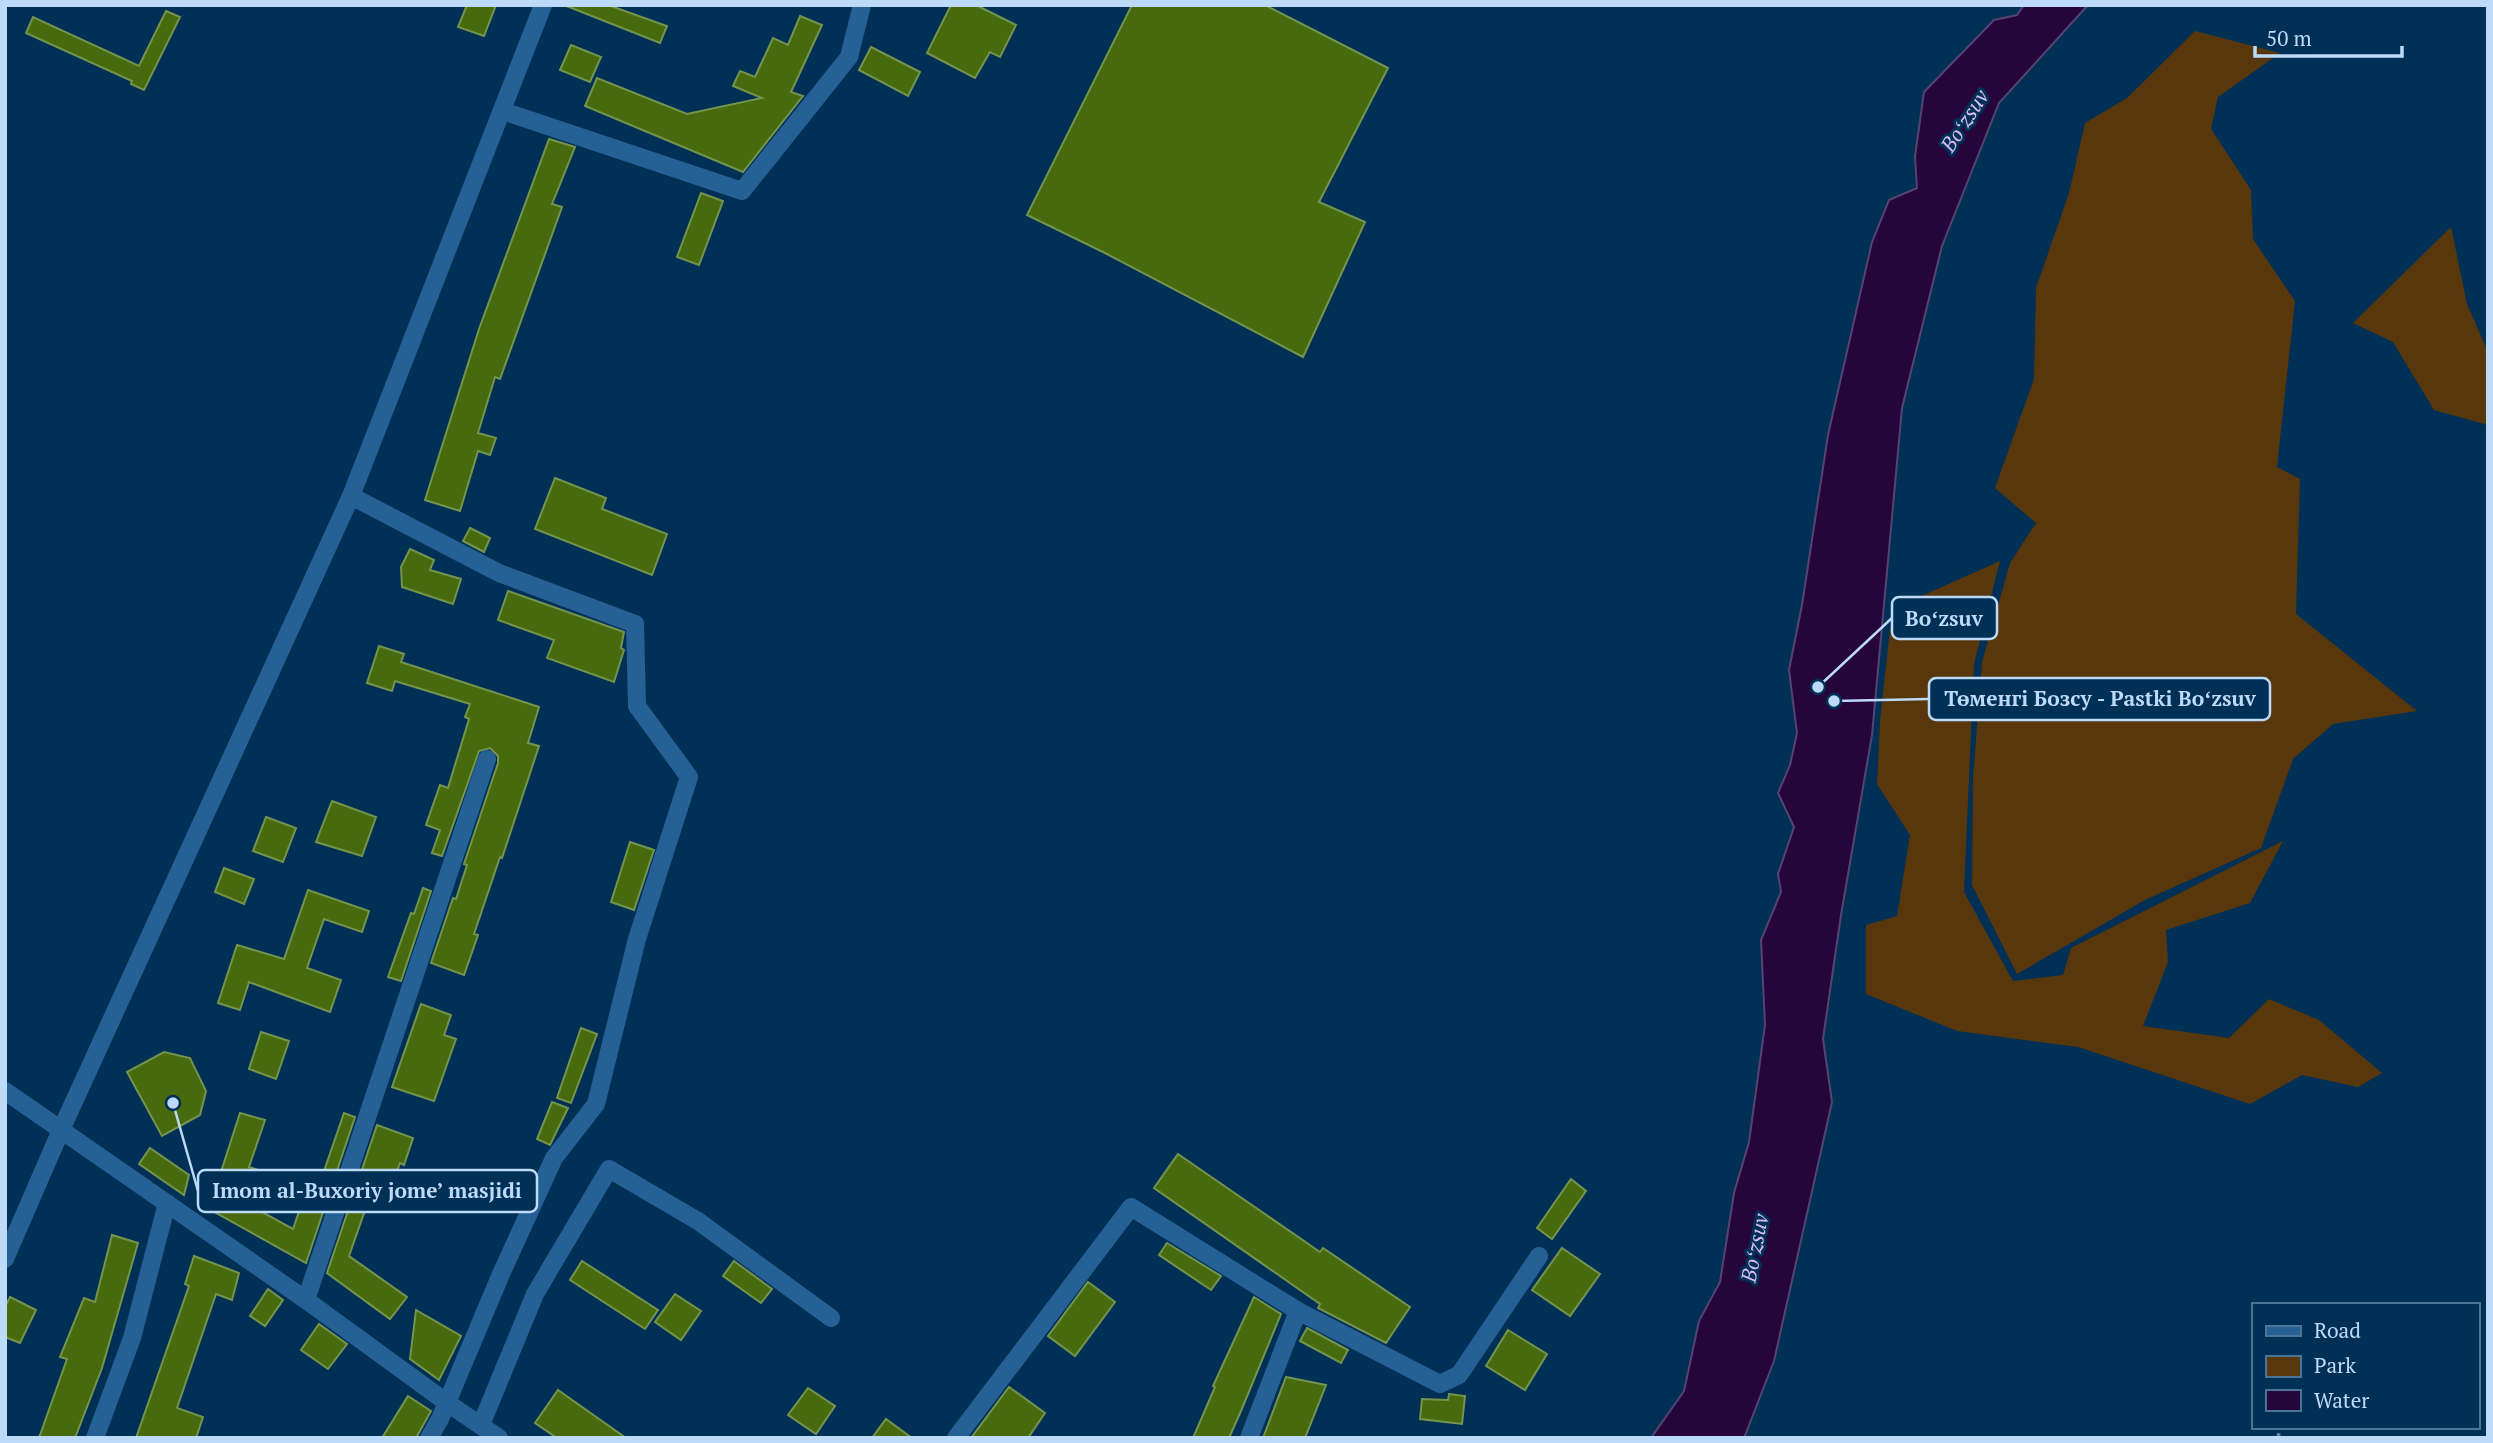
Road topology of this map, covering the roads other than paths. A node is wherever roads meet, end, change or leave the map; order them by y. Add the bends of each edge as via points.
1 (544, 5) edge
2 (862, 5) edge
3 (503, 111) junction
4 (351, 496) junction
5 (487, 759) dead end
6 (5, 1091) edge
7 (61, 1130) junction
8 (167, 1203) junction
9 (1539, 1256) dead end
10 (5, 1259) edge
11 (306, 1300) junction
12 (1298, 1311) junction
13 (831, 1318) dead end
14 (462, 1412) junction
15 (95, 1438) edge
16 (429, 1438) edge
17 (499, 1438) edge
18 (956, 1438) edge
19 (1249, 1438) edge

1 - 3 street
2 - 3 street via 849,57 742,191
3 - 4 street
4 - 7 street
4 - 14 street via 499,573 635,624 636,706 689,777 637,939 596,1104 554,1158 501,1274
5 - 11 street
6 - 7 street
7 - 8 street
7 - 10 street
8 - 11 street
8 - 15 street via 132,1338
9 - 12 street via 1459,1375 1440,1384
11 - 14 street
12 - 18 street via 1131,1207
12 - 19 street
13 - 14 street via 698,1221 609,1169
14 - 16 street
14 - 17 street

